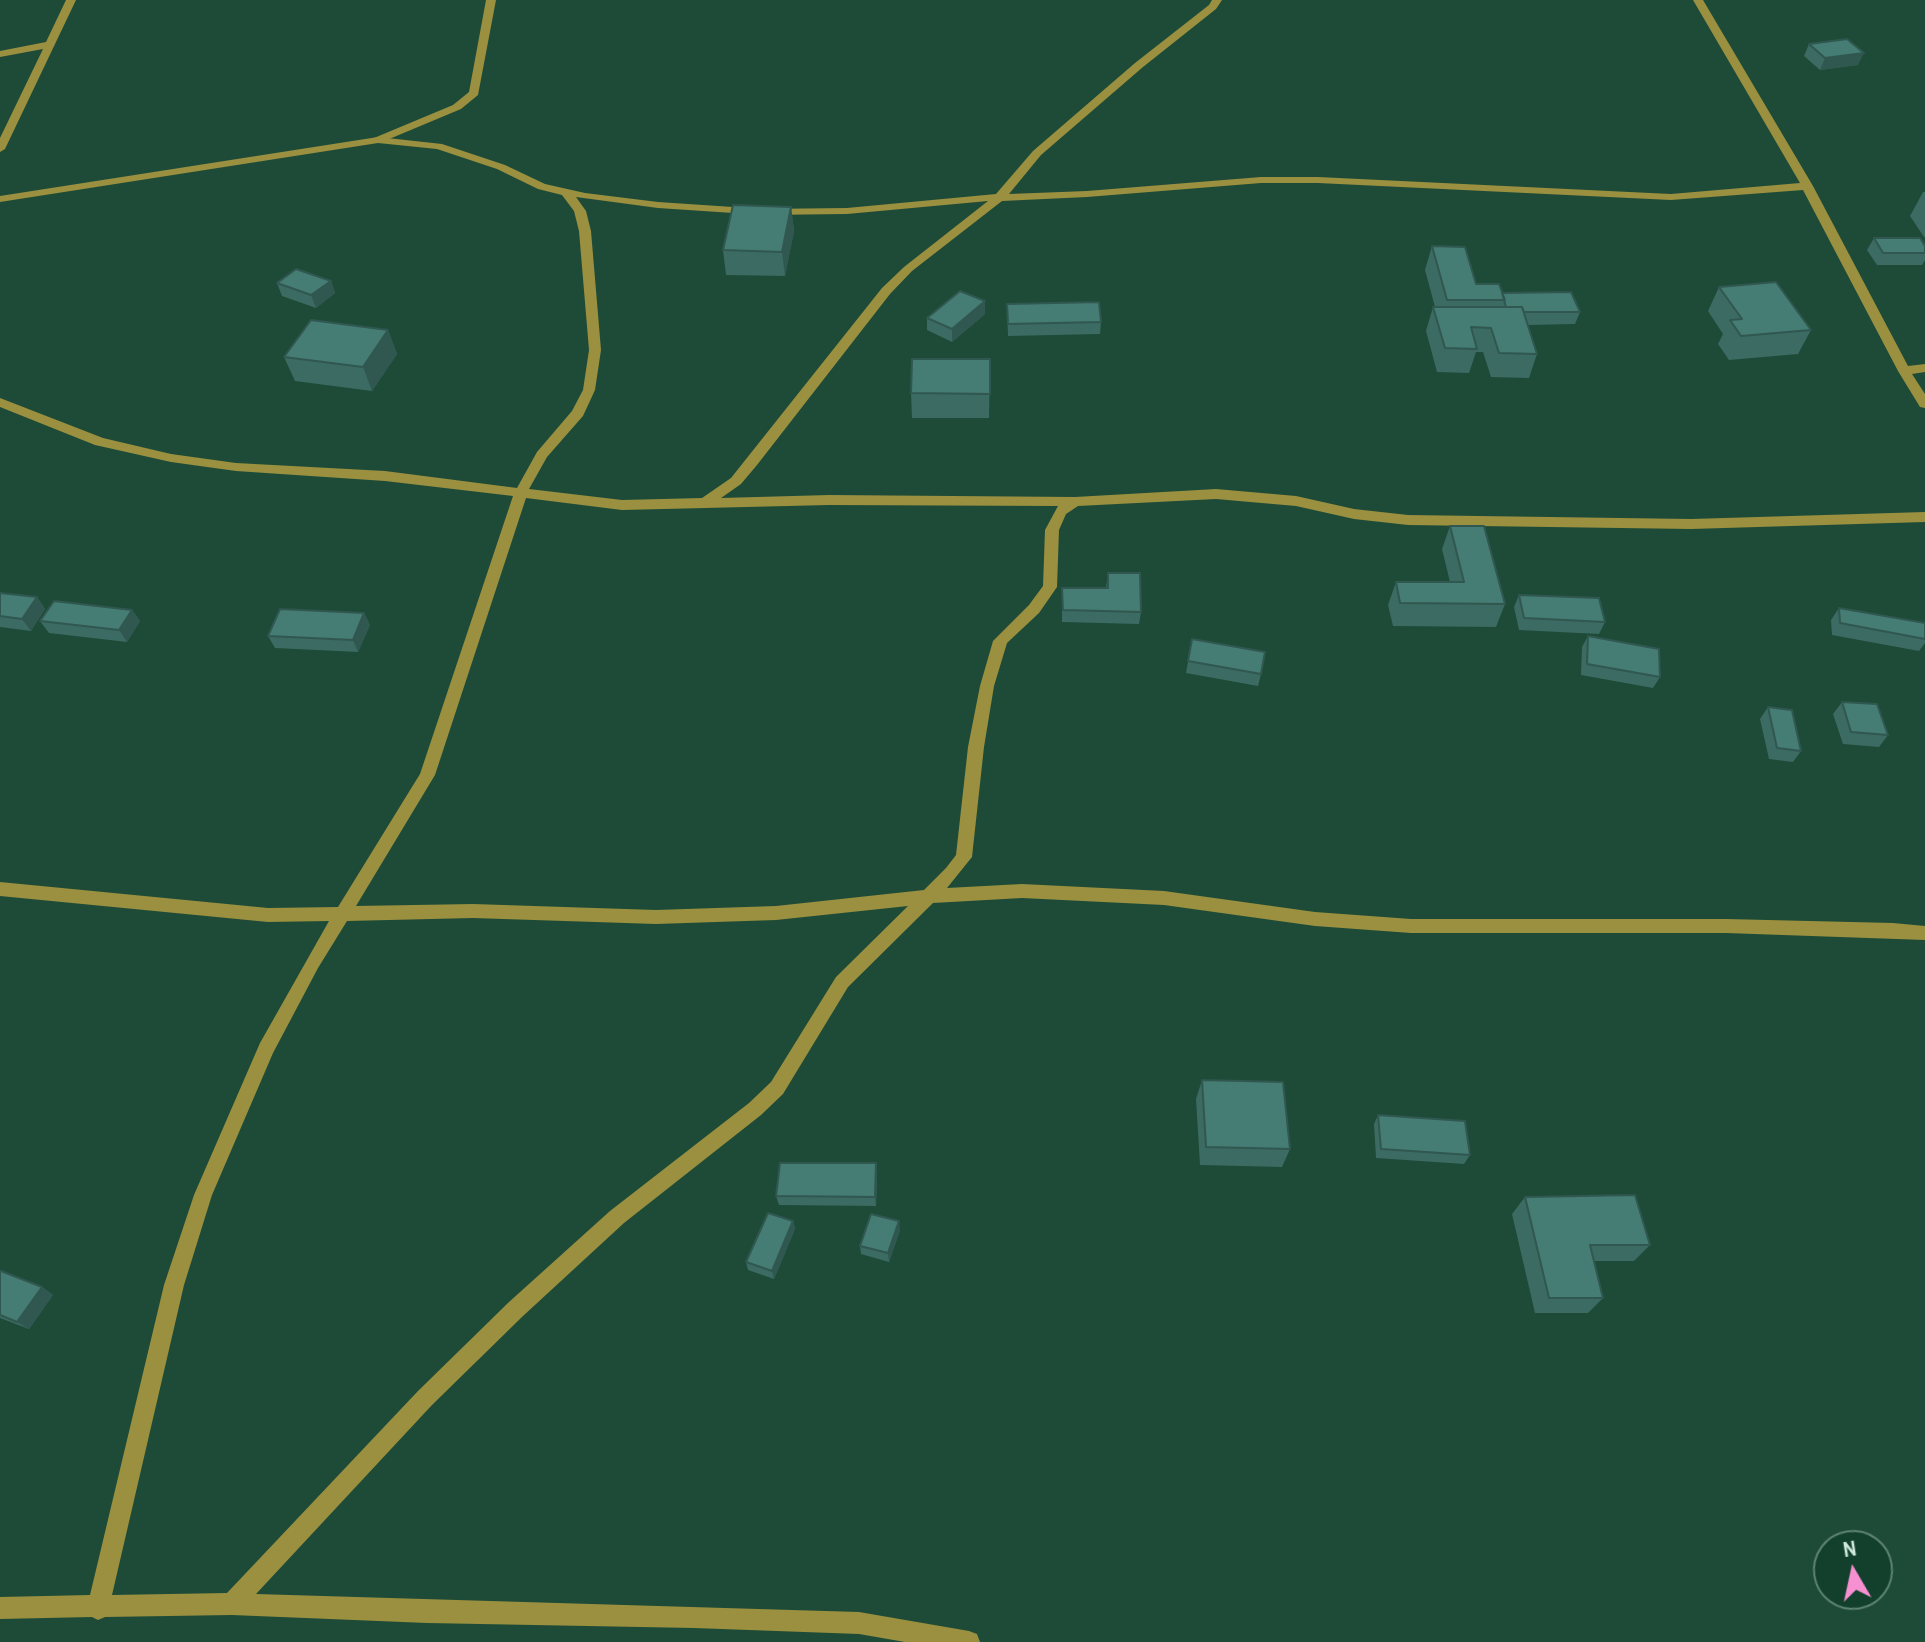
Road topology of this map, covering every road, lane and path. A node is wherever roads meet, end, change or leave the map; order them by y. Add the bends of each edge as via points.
1 (71, 0) edge
2 (491, 0) edge
3 (1217, 0) edge
4 (1698, 0) edge
5 (48, 45) junction
6 (3, 56) edge
7 (4, 128) edge
8 (378, 140) junction
9 (0, 149) edge
10 (1807, 186) junction
11 (566, 192) junction
12 (1000, 197) junction
13 (0, 199) edge
14 (1925, 368) edge
15 (1904, 371) junction
16 (0, 402) edge
17 (1925, 404) edge
18 (520, 494) junction
19 (1075, 502) junction
20 (704, 503) junction
21 (1925, 517) edge
22 (0, 889) edge
23 (932, 896) junction
24 (342, 916) junction
25 (1925, 933) edge
26 (232, 1604) junction
27 (0, 1608) edge
28 (98, 1609) junction
29 (969, 1642) edge

1 - 5 street
2 - 8 street via 474,93 457,107
3 - 12 street via 1037,153
4 - 10 street
5 - 6 street
5 - 7 street
7 - 9 street
8 - 11 street via 450,149
8 - 13 street
10 - 12 street via 1671,197 1261,180
10 - 15 street
11 - 12 street via 658,205 805,213
11 - 18 street via 583,219 593,371 578,413 542,455
12 - 20 street via 886,291 736,481
14 - 15 street
15 - 17 street
16 - 18 street via 100,442 171,458 385,476
18 - 20 street via 622,505
18 - 24 street via 427,775
19 - 20 street
19 - 21 street via 1216,494 1408,520 1586,525
19 - 23 street via 1061,511 1052,530 1050,587 1000,641 976,747 964,857
22 - 24 street via 268,915
23 - 24 street via 761,914 656,917 473,911
23 - 25 street via 1022,891 1120,894 1411,926
23 - 26 street via 842,982 777,1088 617,1217 516,1309
24 - 28 street via 266,1049 203,1195 174,1285
26 - 28 street
26 - 29 street via 859,1623
27 - 28 street

